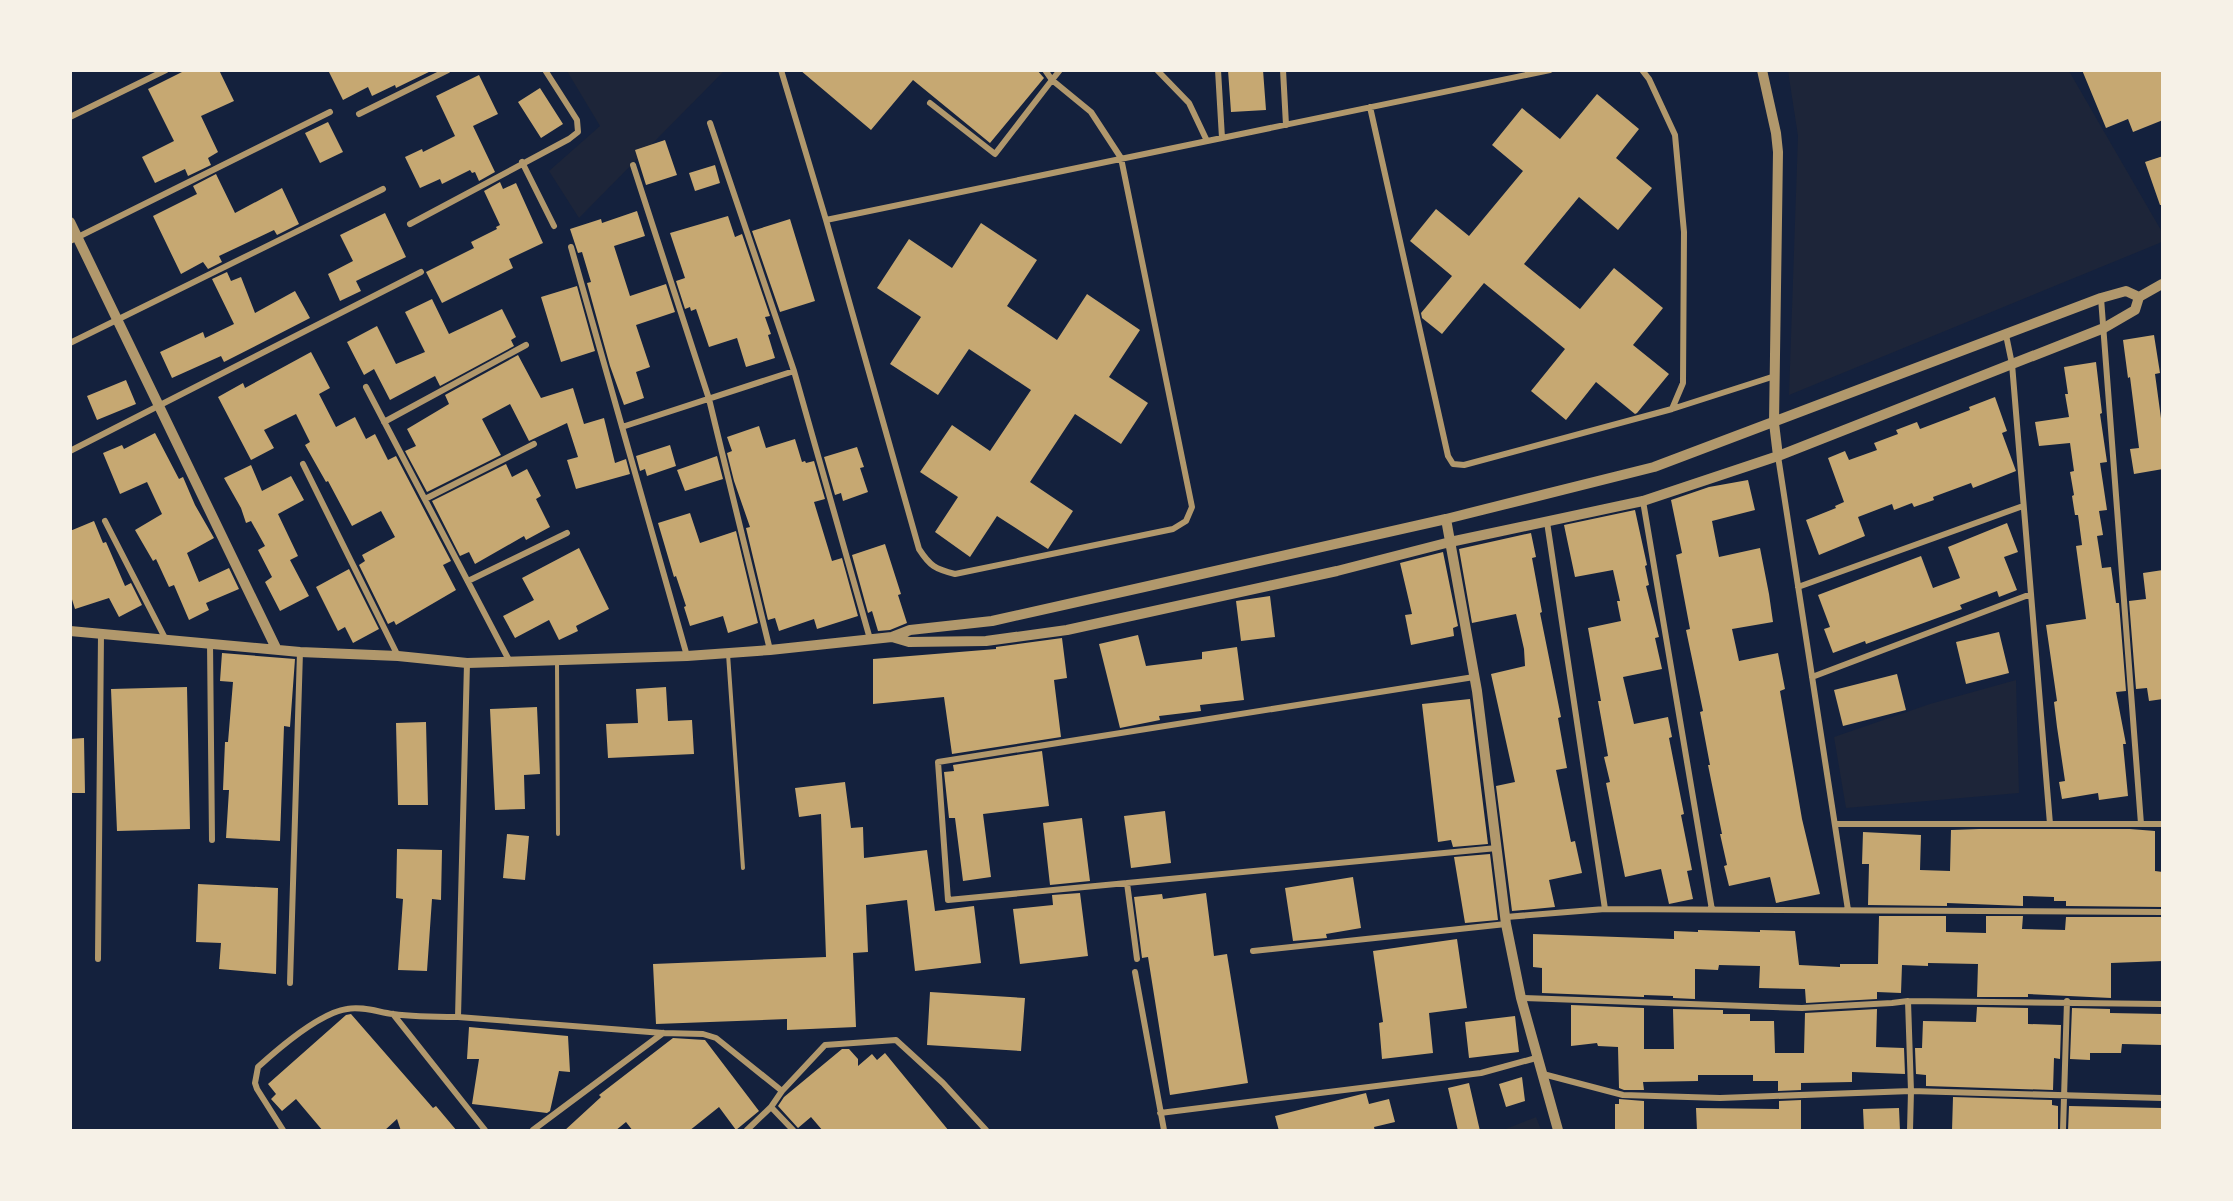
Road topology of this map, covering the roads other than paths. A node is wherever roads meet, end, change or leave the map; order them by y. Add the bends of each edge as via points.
1 (166, 70) edge
2 (448, 70) edge
3 (545, 70) edge
4 (781, 70) edge
5 (1045, 70) edge
6 (1060, 70) edge
7 (1156, 70) edge
8 (1218, 70) edge
9 (1283, 70) edge
10 (1550, 70) edge
11 (1642, 70) edge
12 (1762, 70) edge
13 (1052, 80) junction
14 (930, 103) dead end
15 (1370, 107) junction
16 (330, 112) dead end
17 (359, 114) dead end
18 (70, 117) edge
19 (710, 123) dead end
20 (1286, 124) junction
21 (1222, 138) junction
22 (1207, 141) junction
23 (1121, 158) junction
24 (522, 162) junction
25 (633, 165) dead end
26 (383, 189) dead end
27 (826, 220) junction
28 (70, 222) edge
29 (410, 224) dead end
30 (554, 226) dead end
31 (74, 239) edge
32 (571, 247) dead end
33 (421, 272) dead end
34 (2163, 284) edge
35 (2139, 297) junction
36 (2102, 298) junction
37 (117, 320) junction
38 (2104, 328) junction
39 (2006, 334) junction
40 (70, 342) edge
41 (526, 345) dead end
42 (2012, 364) junction
43 (794, 371) junction
44 (1774, 376) junction
45 (366, 387) dead end
46 (709, 399) junction
47 (159, 406) junction
48 (1671, 409) junction
49 (384, 422) junction
50 (1774, 423) junction
51 (622, 426) junction
52 (534, 444) dead end
53 (70, 451) edge
54 (1778, 456) junction
55 (303, 464) dead end
56 (425, 500) junction
57 (1642, 501) junction
58 (2023, 506) junction
59 (1446, 519) junction
60 (105, 521) dead end
61 (1547, 522) junction
62 (567, 533) dead end
63 (1449, 542) junction
64 (468, 581) junction
65 (1798, 587) junction
66 (2031, 594) junction
67 (70, 631) edge
68 (101, 634) junction
69 (892, 637) junction
70 (165, 638) junction
71 (870, 640) junction
72 (210, 642) junction
73 (276, 648) junction
74 (770, 650) junction
75 (300, 652) junction
76 (728, 653) junction
77 (398, 656) junction
78 (687, 656) junction
79 (557, 662) junction
80 (467, 663) junction
81 (511, 663) junction
82 (1474, 677) junction
83 (1812, 677) junction
84 (1835, 824) junction
85 (2050, 824) junction
86 (2141, 824) junction
87 (2163, 824) edge
88 (558, 834) dead end
89 (212, 840) dead end
90 (1497, 848) junction
91 (743, 868) dead end
92 (1127, 883) junction
93 (1605, 909) junction
94 (1712, 910) junction
95 (1848, 910) junction
96 (2163, 912) edge
97 (1506, 921) junction
98 (1253, 951) dead end
99 (98, 959) dead end
100 (1137, 959) dead end
101 (1135, 972) dead end
102 (290, 983) dead end
103 (1521, 998) junction
104 (1908, 1001) junction
105 (2067, 1001) junction
106 (2163, 1004) edge
107 (393, 1014) junction
108 (458, 1017) junction
109 (663, 1033) junction
110 (1536, 1058) junction
111 (1543, 1074) junction
112 (782, 1091) junction
113 (1911, 1091) junction
114 (2065, 1095) junction
115 (2163, 1098) edge
116 (771, 1107) junction
117 (1160, 1113) junction
118 (283, 1131) edge
119 (485, 1131) edge
120 (533, 1131) edge
121 (747, 1131) edge
122 (794, 1131) edge
123 (986, 1131) edge
124 (1164, 1131) edge
125 (1558, 1131) edge
126 (1910, 1131) edge
127 (2063, 1131) edge

1 - 18 street
2 - 17 street
3 - 24 street via 577,120 578,132
4 - 27 street
5 - 13 street
6 - 13 street
7 - 22 street via 1190,104
8 - 21 street
9 - 20 street
10 - 15 street
11 - 48 street via 1675,135 1684,232 1683,383
12 - 44 street via 1778,152
13 - 14 street via 995,154
13 - 23 street via 1091,112
15 - 20 street
15 - 48 street via 1448,456 1453,464 1464,465
16 - 31 street
19 - 43 street
20 - 21 street
21 - 22 street
22 - 23 street
23 - 27 street
23 - 27 street via 1192,507 1185,521 1173,529 955,574 928,564 919,549
24 - 29 street
24 - 30 street
25 - 46 street
26 - 37 street
28 - 31 street
31 - 37 street
32 - 51 street
33 - 47 street
34 - 35 street
35 - 36 street via 2126,291
35 - 38 street via 2135,310
36 - 38 street
36 - 39 street
37 - 40 street
37 - 47 street
38 - 42 street
38 - 86 street
39 - 42 street
39 - 50 street
41 - 49 street
42 - 54 street
42 - 58 street
43 - 46 street
43 - 71 street
44 - 48 street
44 - 50 street
45 - 49 street
46 - 51 street
46 - 74 street
47 - 53 street
47 - 73 street
49 - 56 street
50 - 54 street
50 - 59 street via 1654,467
51 - 78 street
52 - 56 street
54 - 57 street
54 - 65 street
55 - 77 street
56 - 64 street
57 - 61 street
57 - 94 street
58 - 65 street
58 - 66 street
59 - 63 street
59 - 69 street via 992,621 910,630
60 - 70 street
61 - 63 street
61 - 93 street
62 - 64 street
63 - 69 street via 1337,571 1067,630 986,641 909,642
63 - 82 street
64 - 81 street
65 - 83 street
66 - 83 street
66 - 85 street
67 - 68 street
68 - 70 street
68 - 99 street
69 - 71 street
70 - 72 street
71 - 74 street
72 - 73 street
72 - 89 street
73 - 75 street
74 - 76 street
75 - 77 street
75 - 102 street
76 - 78 street
76 - 91 lane
77 - 80 street
78 - 79 street
79 - 81 street
79 - 88 lane
80 - 81 street
80 - 108 street
82 - 90 street
82 - 92 street via 938,762 948,900
83 - 84 street
84 - 85 street
84 - 95 street
85 - 86 street
86 - 87 street
90 - 92 street
90 - 97 street
92 - 100 street
93 - 94 street
93 - 97 street
94 - 95 street
95 - 96 street
97 - 98 street
97 - 103 street
101 - 117 street
103 - 104 street via 1802,1008
103 - 110 street
104 - 105 street
104 - 113 street
105 - 106 street
105 - 114 street
107 - 108 street
107 - 118 street via 347,1009 331,1014 292,1038 258,1067 257,1089
107 - 119 street
108 - 109 street
109 - 112 street via 716,1038
109 - 120 street
110 - 111 street
110 - 117 street via 1481,1073
111 - 113 street via 1623,1095 1720,1098
111 - 125 street
112 - 116 street
112 - 123 street via 825,1045 896,1040 943,1083
113 - 114 street
113 - 126 street
114 - 115 street
114 - 127 street
116 - 121 street
116 - 122 street
117 - 124 street

